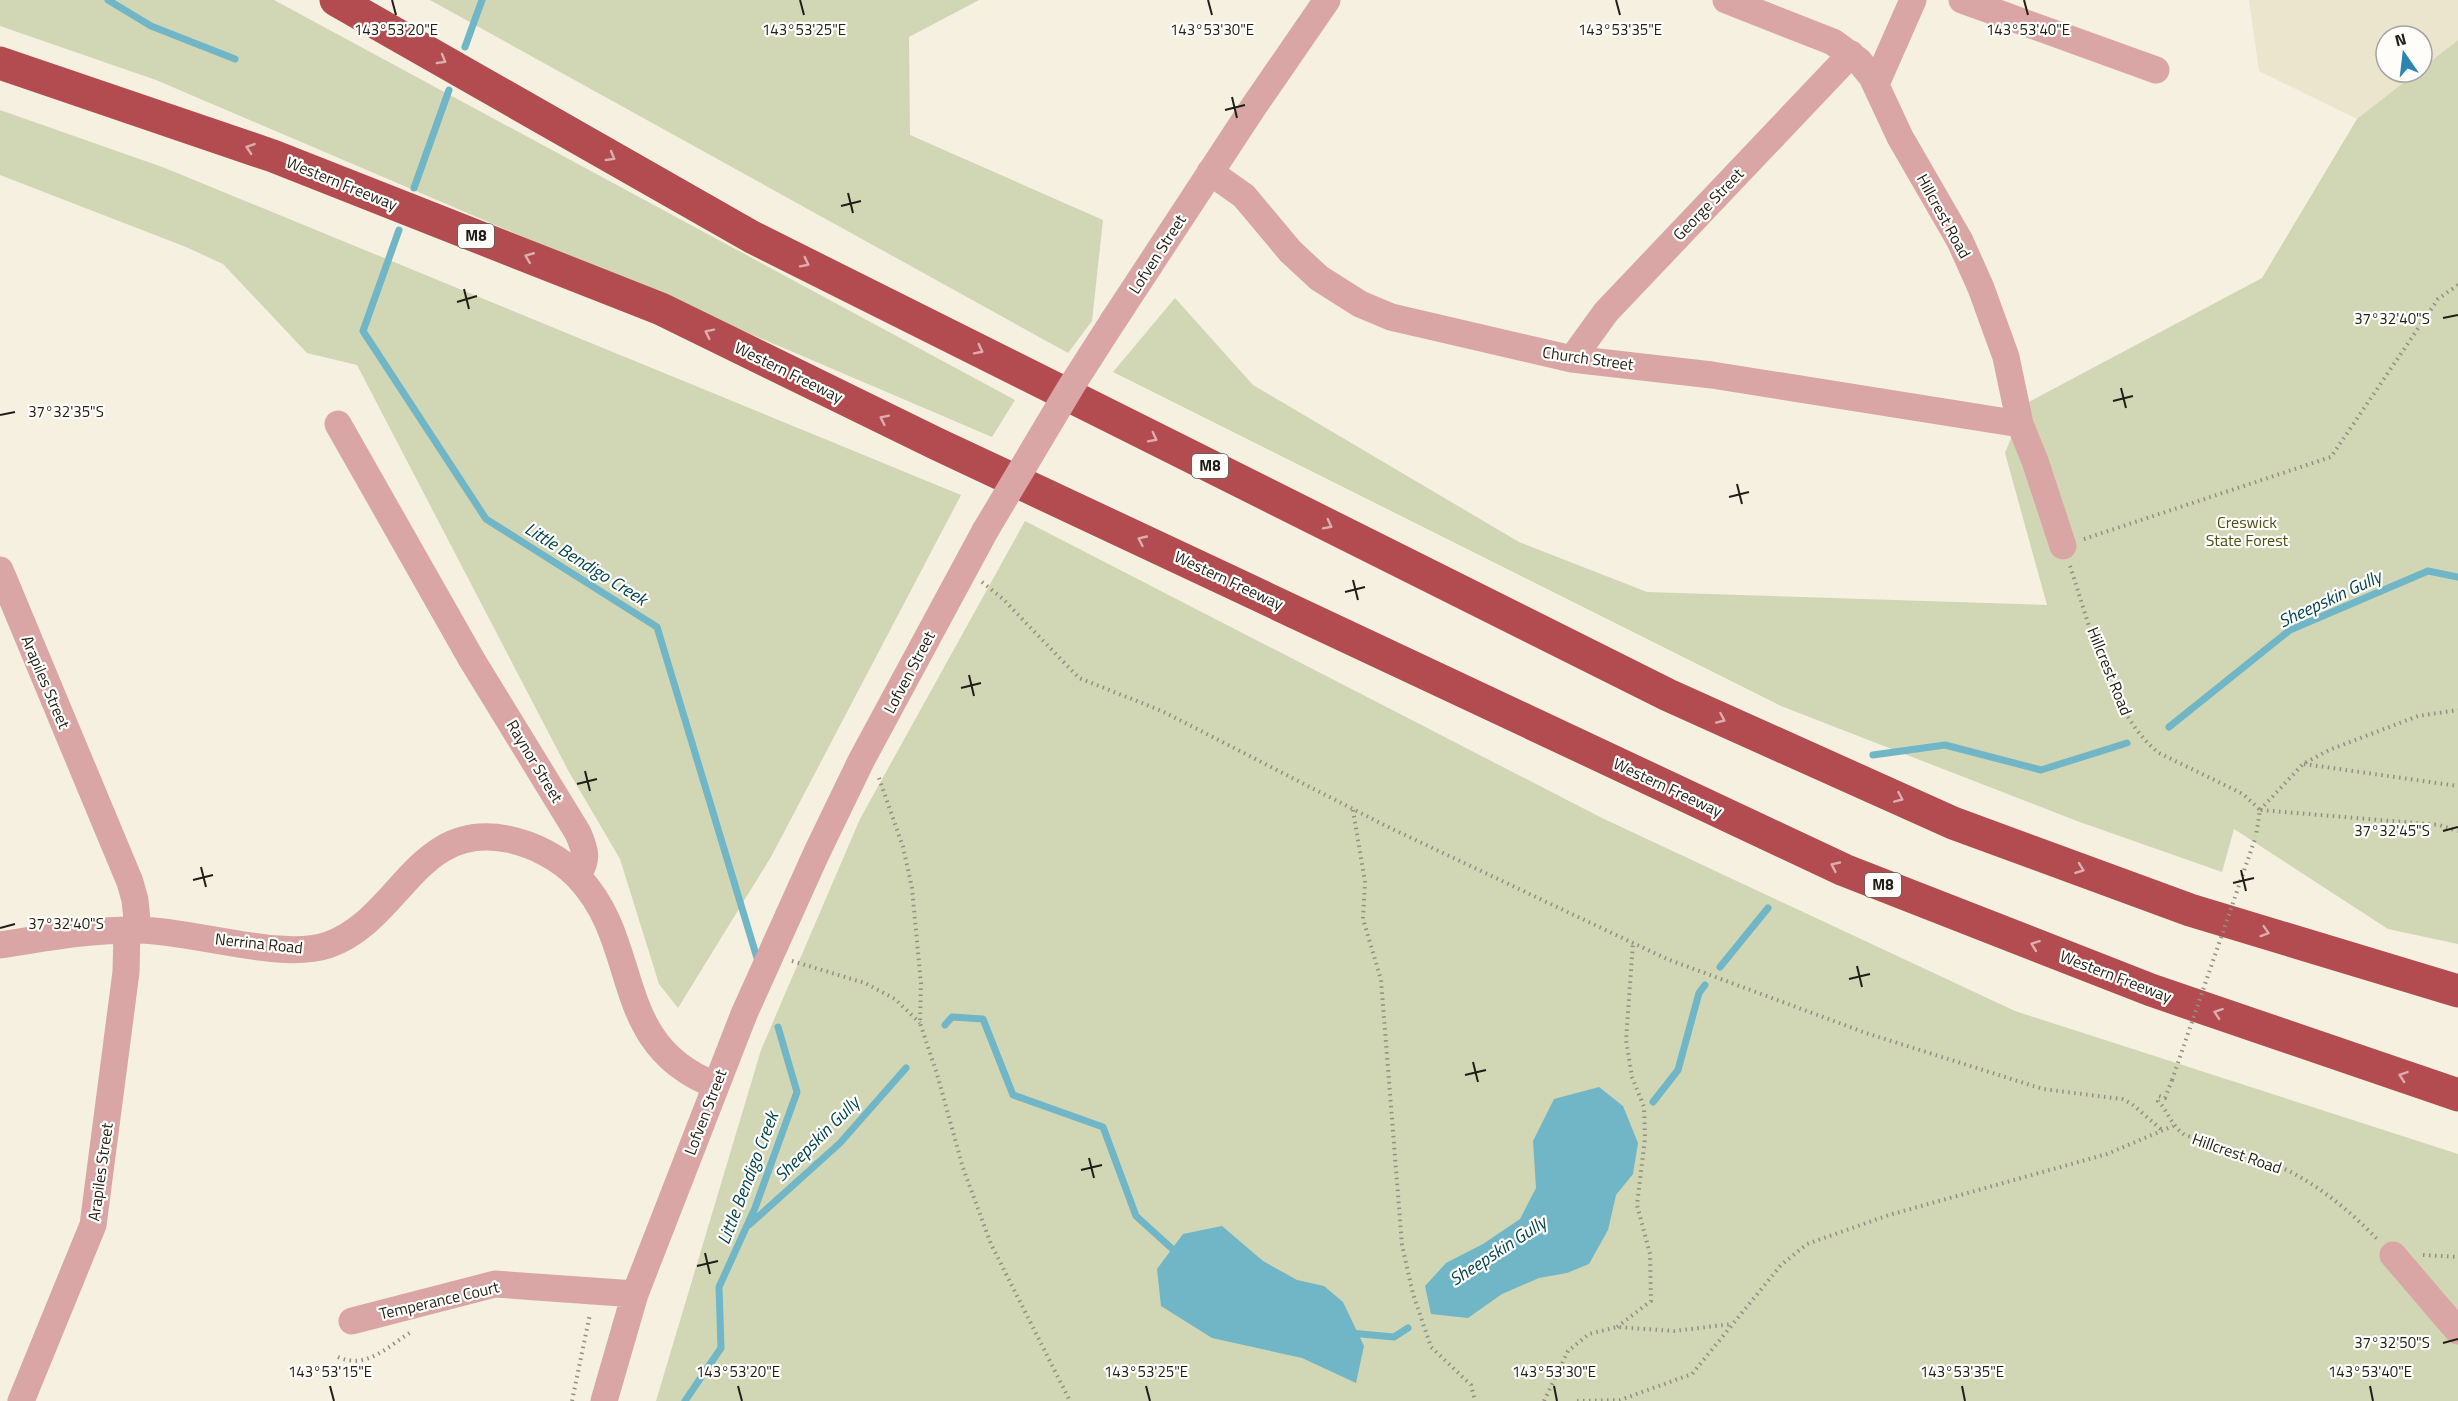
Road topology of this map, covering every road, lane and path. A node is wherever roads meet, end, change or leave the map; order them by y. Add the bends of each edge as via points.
1 (336, 0) edge
2 (1327, 0) edge
3 (1726, 0) edge
4 (1913, 0) edge
5 (1962, 0) edge
6 (1851, 54) junction
7 (0, 63) edge
8 (2156, 70) dead end
9 (1876, 84) junction
10 (1210, 172) junction
11 (2458, 285) edge
12 (1572, 359) junction
13 (338, 424) dead end
14 (2020, 424) junction
15 (2063, 546) junction
16 (964, 570) junction
17 (2, 578) edge
18 (2458, 710) edge
19 (861, 761) junction
20 (2303, 764) junction
21 (2458, 786) edge
22 (1352, 809) junction
23 (2260, 810) junction
24 (2458, 831) edge
25 (578, 876) junction
26 (132, 930) junction
27 (1633, 943) junction
28 (0, 945) edge
29 (771, 954) junction
30 (2458, 991) edge
31 (920, 1023) junction
32 (715, 1085) junction
33 (2458, 1095) edge
34 (2173, 1126) junction
35 (2163, 1131) junction
36 (2393, 1255) joint
37 (634, 1294) junction
38 (596, 1302) junction
39 (579, 1313) dead end
40 (352, 1321) dead end
41 (1733, 1324) junction
42 (1617, 1327) junction
43 (416, 1329) dead end
44 (2458, 1331) edge
45 (338, 1357) dead end
46 (21, 1401) edge
47 (572, 1401) edge
48 (604, 1401) edge
49 (1070, 1401) edge
50 (1475, 1401) edge
51 (1544, 1401) edge
52 (1577, 1401) edge

1 -> 30 highway, M8 via 752,237 1668,695 1953,823 2190,910
2 - 10 street, Lofven Street
3 - 6 street, Hillcrest Road via 1821,36
4 - 9 street
5 - 8 street
6 - 9 street, Hillcrest Road
6 - 12 street, George Street via 1606,312
33 -> 7 highway, Western Freeway / M8 via 2151,990 1844,870 937,444 661,309 273,156
9 - 14 street, Hillcrest Road via 1900,137 1970,261 2002,345
10 - 12 street, Church Street via 1244,196 1314,274 1377,313
10 - 16 street, Lofven Street, bridge via 1072,385
11 - 15 path via 2438,299 2331,457
12 - 14 street, Church Street via 1680,370
13 - 25 street, Raynor Street via 472,660 578,833 585,861
14 - 15 street, Hillcrest Road
15 - 23 path, Hillcrest Road via 2104,664 2133,726 2159,753 2243,794
16 - 19 street, Lofven Street
16 - 22 path via 1003,599 1079,678 1162,711
17 - 26 street, Arapiles Street via 130,882 135,900
18 - 20 path via 2418,716
19 - 29 street, Lofven Street
19 - 31 path via 878,776 903,847 918,938
20 - 21 path
20 - 23 path
22 - 27 path
22 - 50 path via 1365,882 1363,919 1381,980 1402,1245 1431,1347 1471,1385
23 - 24 path via 2439,825
23 - 34 path, Hillcrest Road, bridge via 2256,836 2172,1080 2165,1098 2159,1096 2158,1101
25 - 26 street, Nerrina Road via 530,846 477,836 437,851 358,929 318,948 280,949 195,935
25 - 32 street via 607,921 648,1032 678,1065
26 - 28 street, Nerrina Road
26 - 46 street, Arapiles Street via 93,1225
27 - 35 path via 1866,1033 2043,1089 2122,1099
27 - 42 path via 1626,1040 1632,1077 1644,1107 1645,1138 1637,1205 1650,1254 1651,1301
29 - 31 path via 865,983 895,999
29 - 32 street, Lofven Street
31 - 49 path via 963,1168 991,1244
32 - 37 street, Lofven Street
34 - 35 path
34 - 36 path, Hillcrest Road via 2185,1135 2301,1177 2354,1215
35 - 41 path via 2107,1154 1890,1215 1807,1244 1780,1265
36 - 44 street
37 - 38 street, Temperance Court
37 - 48 street, Lofven Street
38 - 39 path
38 - 40 street, Temperance Court via 495,1284
38 - 47 path
41 - 42 path via 1674,1331
41 - 52 path via 1692,1374 1620,1400
42 - 51 path via 1589,1334 1568,1351
43 - 45 path via 376,1356 352,1361

